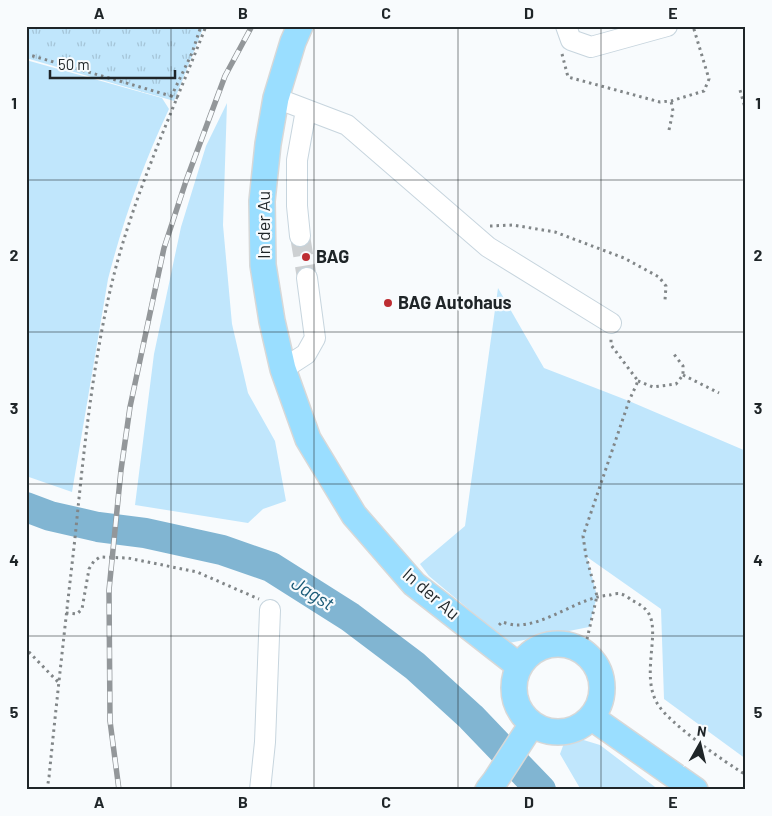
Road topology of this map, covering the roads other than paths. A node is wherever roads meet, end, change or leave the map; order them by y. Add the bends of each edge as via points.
1 (300, 26) edge
2 (667, 26) edge
3 (569, 33) edge
4 (276, 98) junction
5 (306, 110) junction
6 (300, 236) tunnel mouth
7 (307, 278) tunnel mouth
8 (611, 323) road end
9 (283, 369) junction
10 (270, 610) road end
11 (519, 666) junction
12 (591, 717) junction
13 (526, 733) junction
14 (491, 785) edge
15 (260, 790) edge
16 (695, 790) edge

1 - 4 main road, In der Au
2 - 3 street via 591,47
4 - 5 street
4 - 9 main road, In der Au via 262,201 264,266
5 - 6 street via 297,160
5 - 8 street via 347,125 488,247
7 - 9 street via 315,338 306,354
9 - 11 main road, In der Au via 308,439 354,515 414,584
10 - 15 street
11 - 12 main road via 541,647 556,644 584,652 594,663 602,690 599,705
11 - 13 main road via 514,678 515,698 523,715
12 - 13 main road via 569,731
12 - 16 main road
13 - 14 main road

